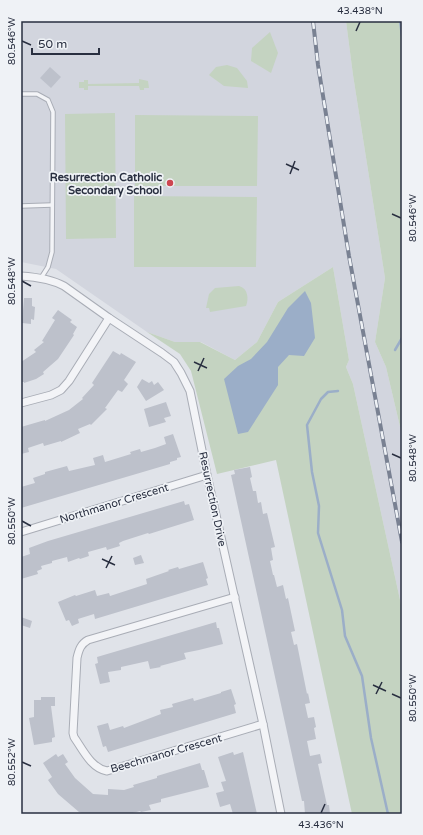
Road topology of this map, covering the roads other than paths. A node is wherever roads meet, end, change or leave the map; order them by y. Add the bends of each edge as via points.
1 (21, 94) edge
2 (52, 205) junction
3 (21, 206) edge
4 (21, 276) edge
5 (41, 278) junction
6 (109, 318) junction
7 (21, 403) edge
8 (207, 475) junction
9 (21, 532) edge
10 (235, 597) junction
11 (263, 724) junction
12 (281, 814) edge

1 - 2 lane via 37,94 48,100 53,112
2 - 3 lane
2 - 5 lane via 52,252
4 - 5 street, Resurrection Drive
5 - 6 street, Resurrection Drive via 64,286
6 - 7 street via 61,390
6 - 8 street, Resurrection Drive via 162,352 174,362 181,373 190,391
8 - 9 street, Northmanor Crescent
8 - 10 street, Resurrection Drive
10 - 11 street, Resurrection Drive
10 - 11 street, Beechmanor Crescent via 83,643 77,658 73,733 94,765 107,771
11 - 12 street, Resurrection Drive

